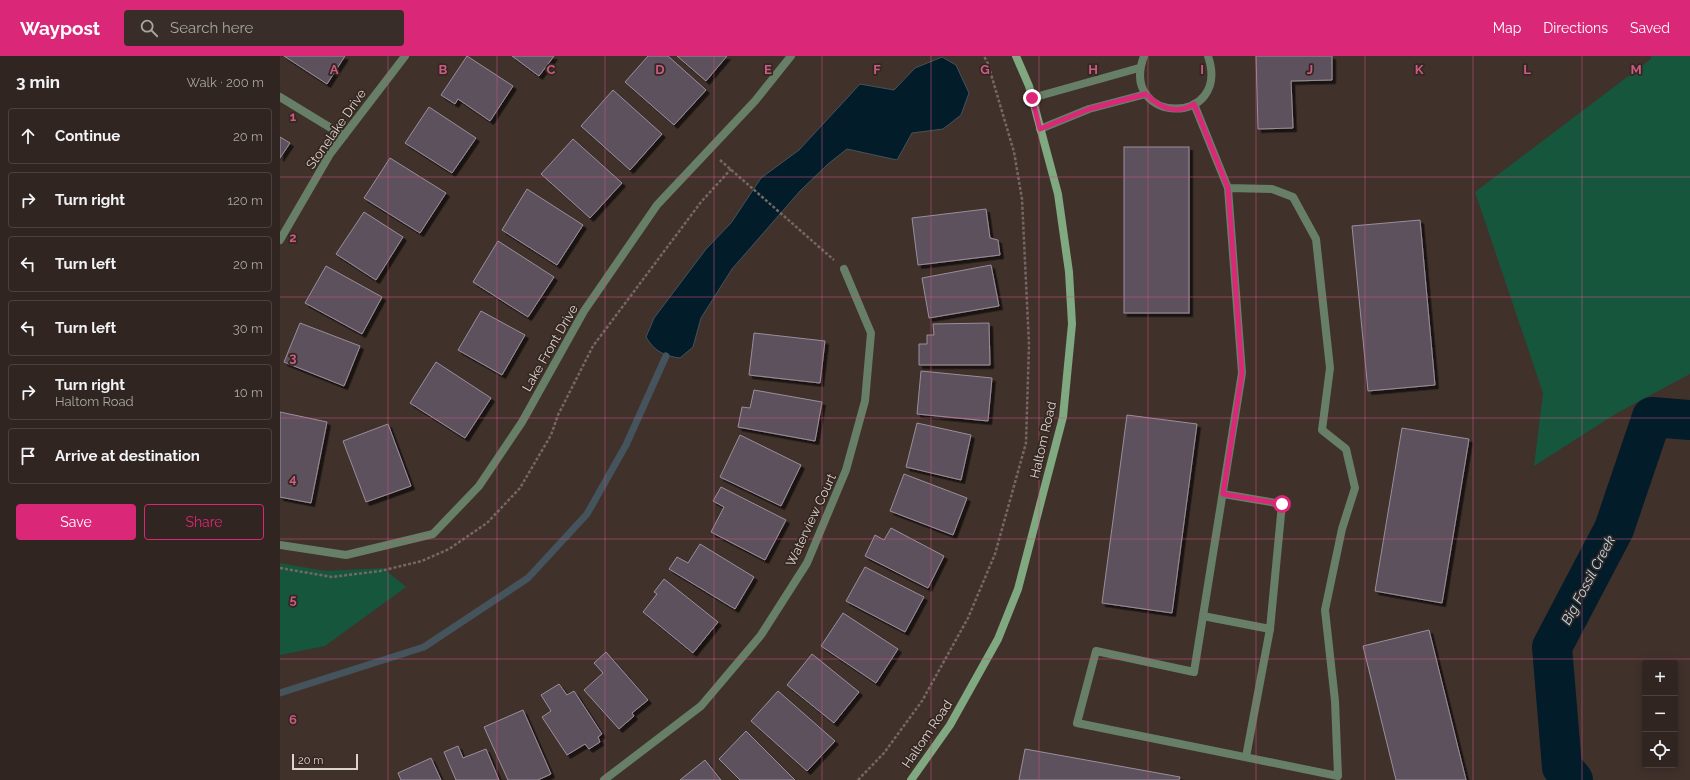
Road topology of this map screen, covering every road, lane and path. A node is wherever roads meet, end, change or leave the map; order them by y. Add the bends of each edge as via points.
1 (405, 56) edge
2 (791, 56) edge
3 (984, 56) edge
4 (1016, 56) edge
5 (1144, 56) edge
6 (1208, 56) edge
7 (1140, 68) junction
8 (1146, 94) junction
9 (280, 97) edge
10 (1032, 98) junction
11 (1194, 104) junction
12 (1040, 129) junction
13 (344, 136) junction
14 (709, 151) junction
15 (1228, 188) junction
16 (280, 240) edge
17 (844, 269) joint
18 (1223, 494) junction
19 (280, 545) edge
20 (1203, 616) junction
21 (1270, 629) junction
22 (1246, 757) junction
23 (604, 780) edge
24 (858, 780) edge
25 (911, 780) edge

1 - 13 street, Stonelake Drive
2 - 14 street, Lake Front Drive via 755,102
3 - 24 path via 1014,152 1022,199 1029,344 1026,443 995,554 968,618 922,701 884,753
4 - 10 main road, Haltom Road
5 - 7 street
6 - 11 street via 1212,68 1211,81 1206,93
7 - 8 street via 1140,80
7 - 10 street
8 - 11 street via 1154,103 1174,110 1188,108
8 - 12 street via 1089,109
9 - 13 street
10 - 12 main road, Haltom Road
11 - 15 street
12 - 25 main road, Haltom Road via 1058,194 1069,272 1072,324 1063,417 1018,589 1000,632 950,725
13 - 16 street, Stonelake Drive via 330,154
14 - 17 path
14 - 19 street, Lake Front Drive via 657,205 584,311 522,422 479,486 433,534 346,555
15 - 18 street via 1242,373
15 - 22 street via 1272,189 1293,197 1316,238 1330,368 1322,430 1346,449 1355,488 1342,529 1326,610 1335,701 1338,776
17 - 23 street, Waterview Court via 871,333 865,401 846,470 806,563 761,635 700,706
18 - 20 street
18 - 21 street via 1282,504
20 - 21 street
20 - 22 street via 1194,672 1096,651 1077,723
21 - 22 street

